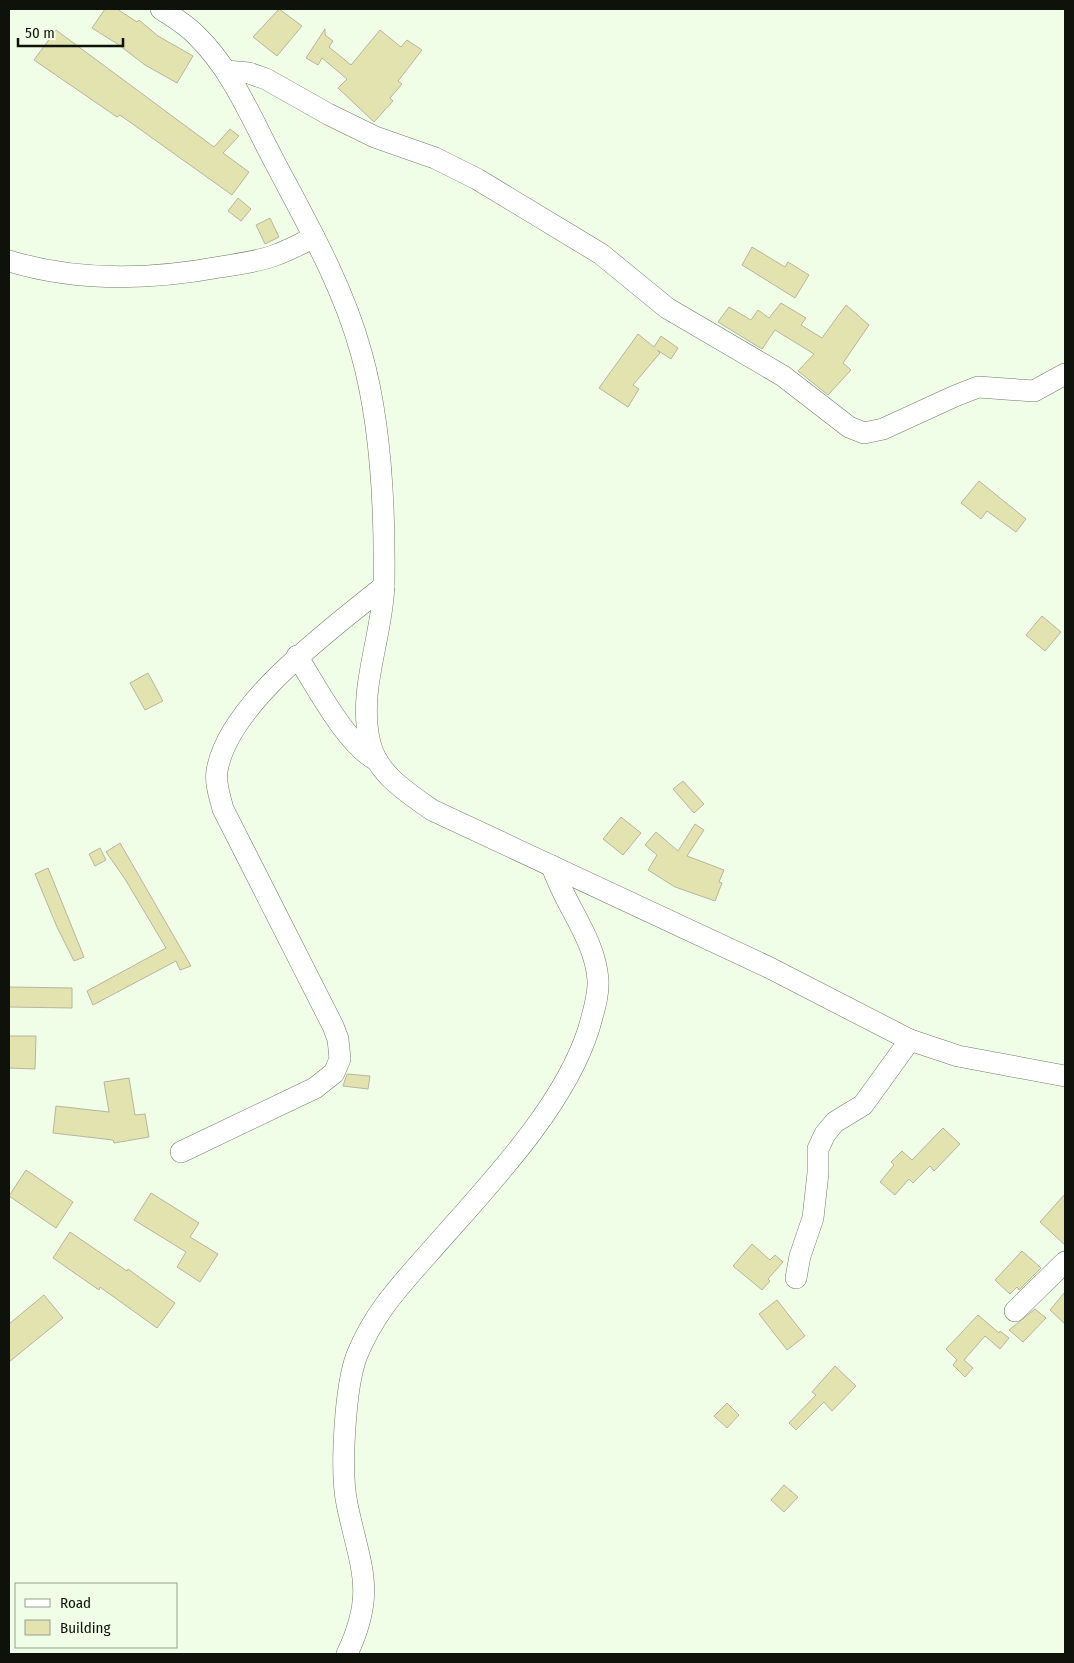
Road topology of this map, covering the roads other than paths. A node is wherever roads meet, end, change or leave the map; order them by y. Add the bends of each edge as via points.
1 (161, 9) edge
2 (226, 71) junction
3 (314, 237) junction
4 (9, 261) edge
5 (1065, 374) edge
6 (384, 586) junction
7 (297, 656) junction
8 (376, 760) junction
9 (552, 866) junction
10 (910, 1040) junction
11 (1065, 1076) edge
12 (181, 1152) dead end
13 (1065, 1262) edge
14 (796, 1278) dead end
15 (1015, 1311) dead end
16 (347, 1654) edge

1 - 2 street via 197,35
2 - 3 street
2 - 5 street via 249,73 266,79 375,137 435,158 477,179 601,254 667,308 783,376 849,427 864,433 883,429 978,388 1034,391
3 - 4 street via 272,257 196,271 137,277 73,274
3 - 6 street via 343,298 362,353 374,418 380,478
6 - 7 street
6 - 8 street via 366,720
7 - 8 street via 352,741
7 - 12 street via 249,710 226,744 217,772 218,788 223,809 333,1026 340,1059 334,1073 315,1088
8 - 9 street via 406,792 432,810
9 - 10 street via 770,968
9 - 16 street via 562,893 594,953 598,982 594,1012 582,1050 562,1089 484,1190 386,1300 356,1357 343,1469 347,1504 363,1571 365,1599 362,1619
10 - 11 street via 958,1056
10 - 14 street via 862,1105 835,1122 824,1134 818,1149 813,1218
13 - 15 street

